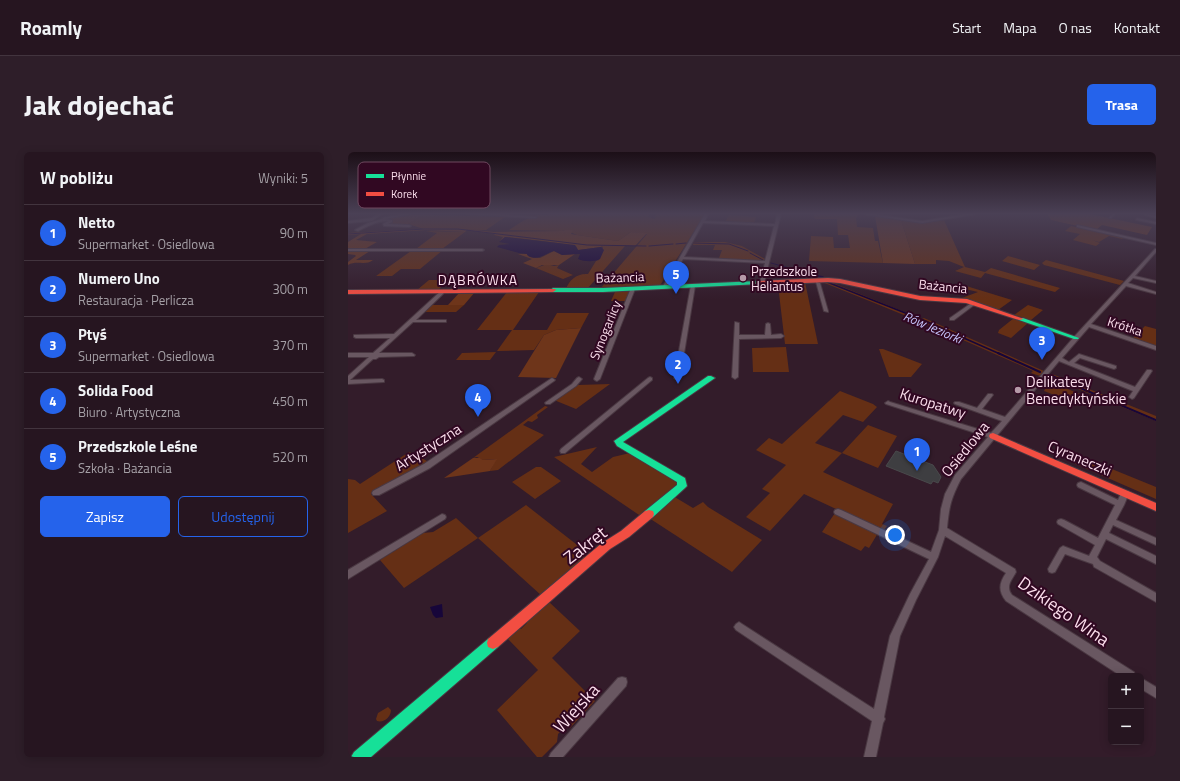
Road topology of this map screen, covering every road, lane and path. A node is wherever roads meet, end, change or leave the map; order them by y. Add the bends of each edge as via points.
1 (691, 242) edge
2 (772, 242) edge
3 (348, 250) edge
4 (482, 250) dead end
5 (1156, 250) edge
6 (682, 258) junction
7 (767, 262) junction
8 (1132, 276) junction
9 (818, 281) junction
10 (762, 282) junction
11 (1156, 282) edge
12 (1125, 284) junction
13 (693, 286) junction
14 (664, 288) junction
15 (633, 289) junction
16 (444, 291) junction
17 (348, 292) edge
18 (1156, 293) edge
19 (973, 304) junction
20 (826, 311) dead end
21 (952, 320) dead end
22 (412, 321) junction
23 (444, 321) dead end
24 (737, 323) dead end
25 (768, 324) dead end
26 (1088, 325) junction
27 (356, 336) dead end
28 (394, 336) junction
29 (737, 336) junction
30 (768, 336) junction
31 (781, 336) dead end
32 (1076, 338) junction
33 (1156, 348) edge
34 (412, 354) dead end
35 (348, 355) edge
36 (373, 355) junction
37 (1058, 359) junction
38 (1070, 364) junction
39 (1114, 367) dead end
40 (1149, 371) dead end
41 (735, 377) dead end
42 (677, 378) dead end
43 (712, 378) dead end
44 (579, 379) dead end
45 (597, 379) dead end
46 (650, 379) dead end
47 (552, 380) dead end
48 (349, 381) edge
49 (382, 381) dead end
50 (1137, 390) junction
51 (990, 395) dead end
52 (1132, 397) dead end
53 (548, 403) dead end
54 (888, 403) dead end
55 (957, 403) dead end
56 (978, 410) junction
57 (1007, 420) junction
58 (993, 436) junction
59 (563, 451) dead end
60 (1080, 485) dead end
61 (376, 493) dead end
62 (1125, 493) junction
63 (1120, 505) junction
64 (1156, 507) edge
65 (838, 512) dead end
66 (442, 517) dead end
67 (1111, 520) junction
68 (1061, 522) dead end
69 (943, 530) junction
70 (1105, 535) junction
71 (1156, 542) edge
72 (1099, 543) junction
73 (934, 557) junction
74 (1156, 560) edge
75 (1094, 561) junction
76 (1052, 569) dead end
77 (348, 575) edge
78 (1156, 598) edge
79 (739, 627) dead end
80 (1125, 673) edge
81 (622, 682) dead end
82 (1144, 685) edge
83 (1156, 693) edge
84 (879, 720) junction
85 (359, 757) edge
86 (555, 757) edge
87 (870, 757) edge

1 - 6 street
2 - 7 street
3 - 4 street
5 - 8 street, Osiedlowa
6 - 7 street
6 - 14 street
7 - 10 street
8 - 11 street
8 - 12 street, Osiedlowa
9 - 10 street, Bażancia
9 - 19 street, Bażancia via 855,282 921,298 954,299
9 - 20 street
10 - 13 street, Bażancia
12 - 18 street
12 - 26 street, Osiedlowa
13 - 14 street, Bażancia
13 - 42 street
14 - 15 street, Bażancia
15 - 16 street, Bażancia
15 - 45 street, Synogarlicy
16 - 17 street, Bażancia
16 - 22 street
19 - 21 street
19 - 32 street, Bażancia
22 - 23 street
22 - 28 street
24 - 29 street
25 - 30 street
26 - 32 street, Osiedlowa
26 - 33 street, Krótka
27 - 28 street
28 - 36 street
29 - 30 street
29 - 41 street
30 - 31 street
32 - 37 street, Osiedlowa
34 - 48 street via 378,355
35 - 36 street
36 - 48 street
37 - 38 street
37 - 57 street, Osiedlowa
38 - 39 street via 1079,356
38 - 50 street
40 - 50 street
43 - 85 street, Zakręt via 618,441 682,480 682,486 625,534 600,551
44 - 53 street
46 - 59 street
47 - 61 street, Artystyczna via 427,466
48 - 49 street
50 - 52 street
51 - 56 street
54 - 58 street, Kuropatwy
55 - 56 street
56 - 57 street
57 - 58 street, Osiedlowa
58 - 62 street, Cyraneczki
58 - 69 street, Osiedlowa via 953,485 945,509
60 - 63 street
62 - 63 street
62 - 64 street, Cyraneczki
63 - 67 street
65 - 73 street
66 - 77 street
67 - 70 street
67 - 71 street
68 - 72 street
69 - 73 street, Osiedlowa
69 - 80 street, Dzikiego Wina via 1012,572 1003,587 1009,598
70 - 72 street
70 - 74 street
72 - 75 street via 1093,555
73 - 84 street, Osiedlowa via 895,636 883,688
75 - 76 street via 1063,550
75 - 78 street
79 - 84 street
81 - 86 street, Wiejska
82 - 83 street
84 - 87 street, Osiedlowa

